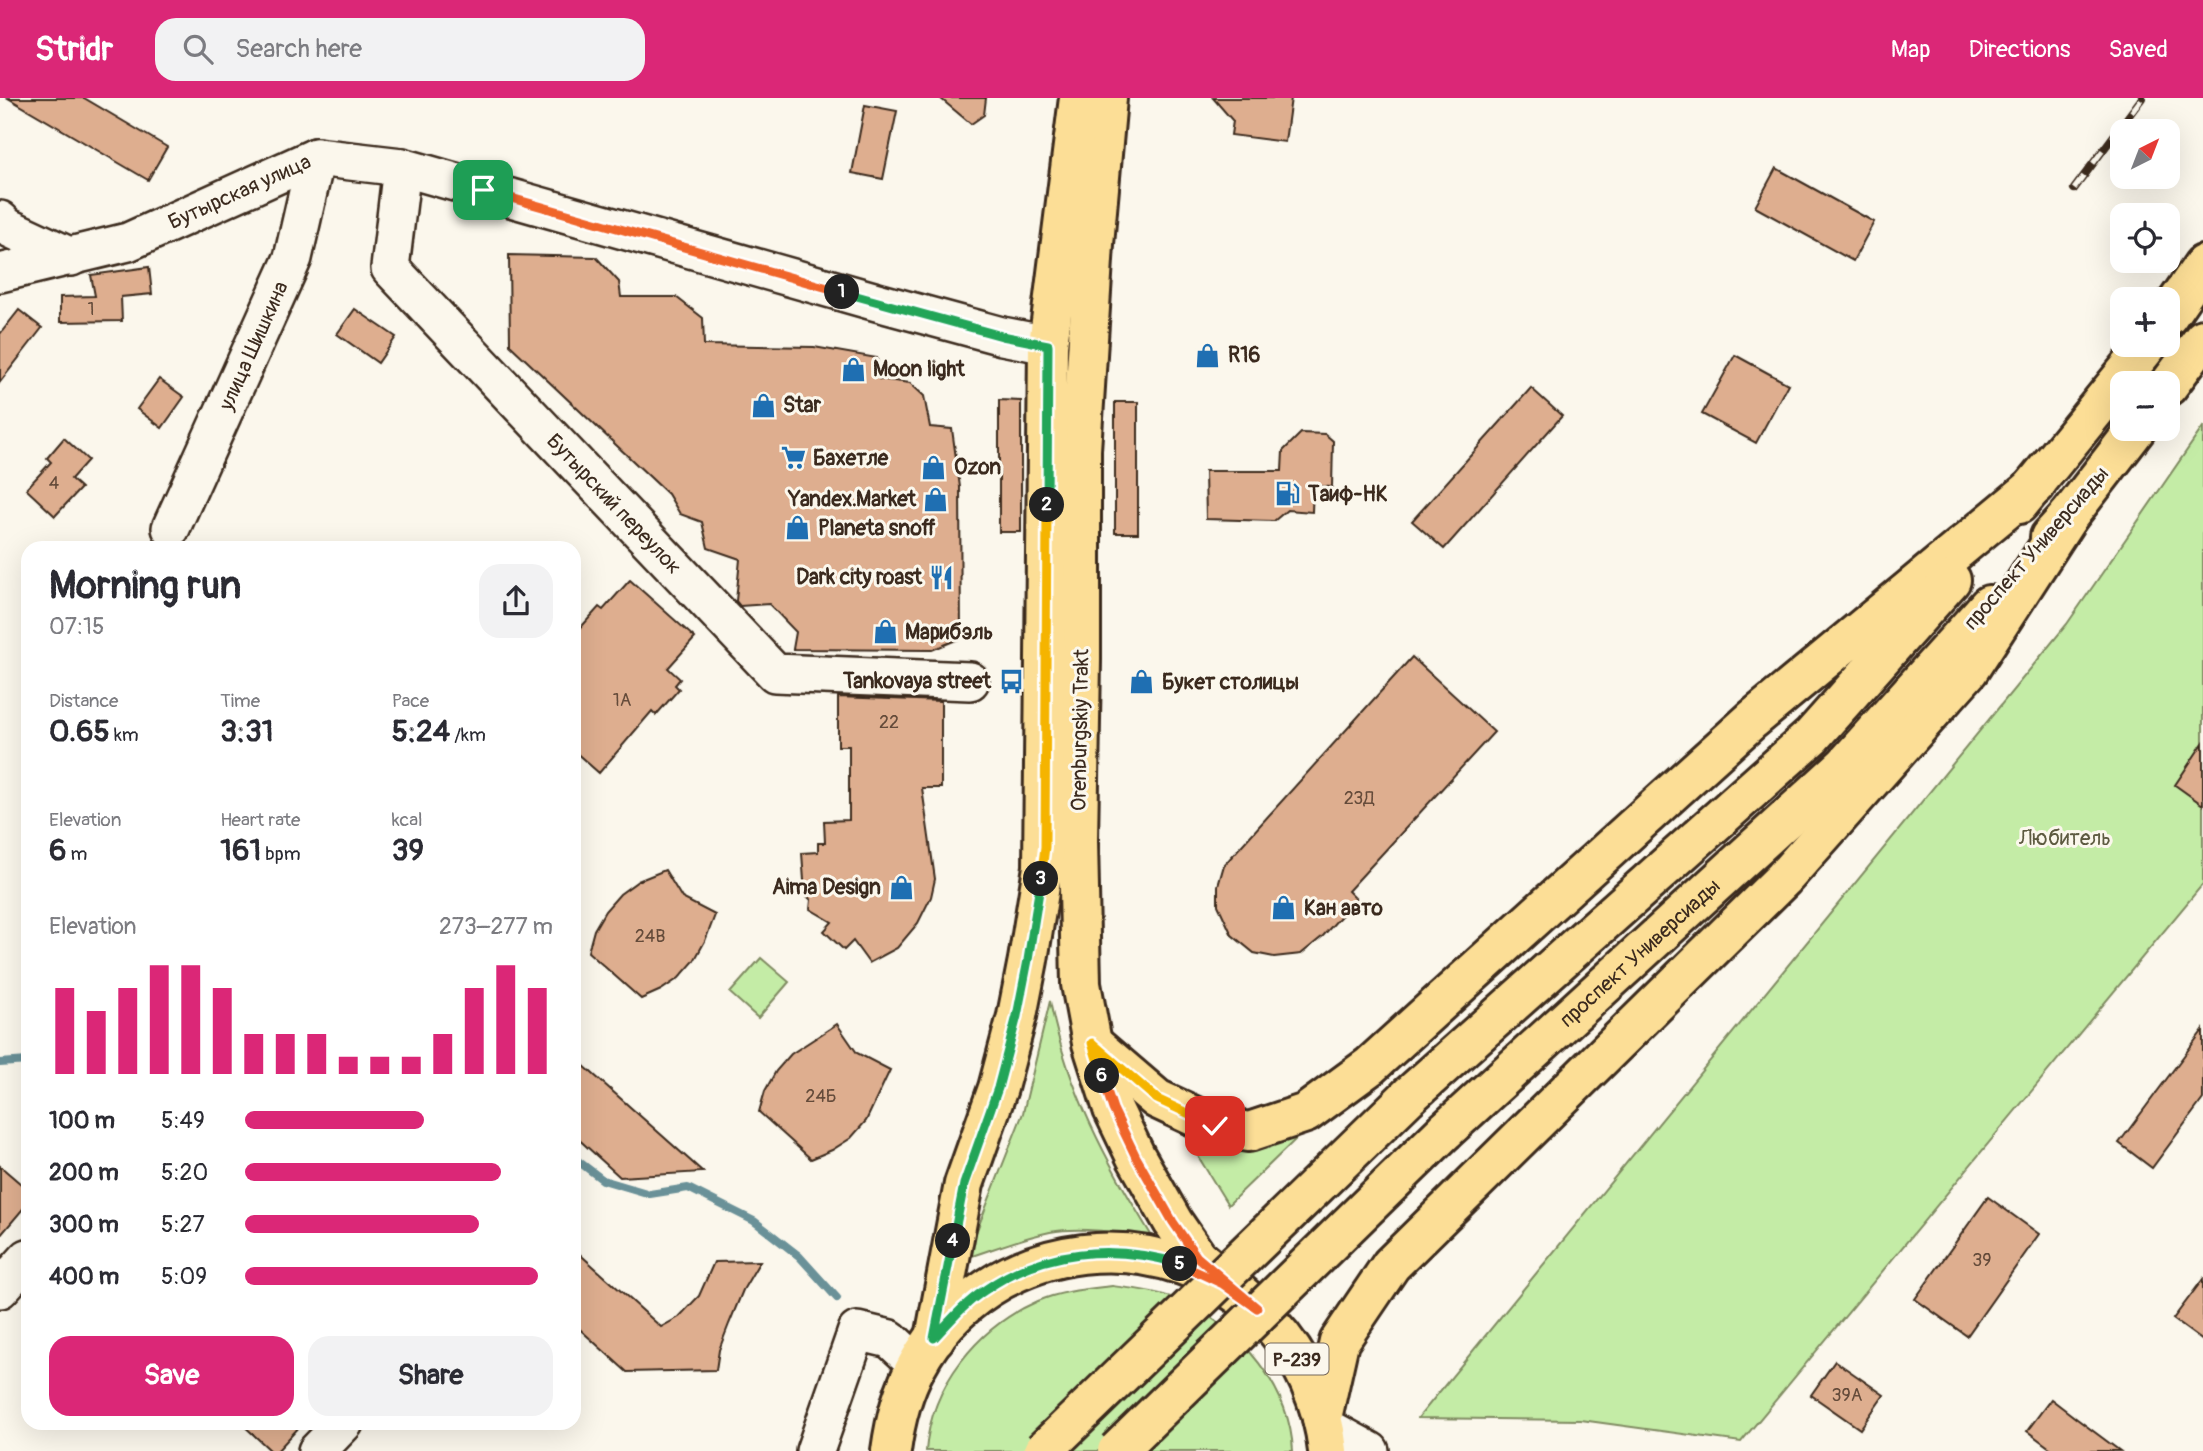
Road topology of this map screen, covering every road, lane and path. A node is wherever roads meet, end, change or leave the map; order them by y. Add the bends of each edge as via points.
1 (1079, 98) edge
2 (1107, 98) edge
3 (316, 157) junction
4 (402, 167) junction
5 (0, 220) edge
6 (71, 257) junction
7 (2203, 265) edge
8 (0, 273) edge
9 (2180, 299) edge
10 (2203, 339) edge
11 (1048, 345) junction
12 (2138, 357) edge
13 (2179, 371) edge
14 (2127, 441) edge
15 (2036, 485) junction
16 (2068, 517) junction
17 (171, 528) dead end
18 (970, 681) dead end
19 (1092, 1043) junction
20 (21, 1266) edge
21 (0, 1289) edge
22 (1257, 1308) junction
23 (926, 1351) junction
24 (337, 1430) edge
25 (1328, 1436) edge
26 (889, 1441) edge
27 (317, 1451) edge
28 (815, 1451) edge
29 (1043, 1451) edge
30 (1117, 1451) edge
31 (1370, 1451) edge

1 - 11 main road, Orenburgskiy Trakt / Р-239
2 - 19 main road, Orenburgskiy Trakt / Р-239 via 1081,450 1079,907 1081,985
3 - 4 street, Бутырская улица
3 - 6 street, Бутырская улица via 128,242
3 - 17 street, улица Шишкина via 293,258
4 - 11 street, Бутырская улица via 877,302
4 - 18 street, Бутырский переулок via 390,268 775,673
5 - 6 street
6 - 8 street, Бутырская улица
7 - 9 main road
10 - 13 main road
11 - 23 main road, Orenburgskiy Trakt / Р-239 via 1043,867 1017,1016 998,1088 964,1184
12 - 15 main road
14 - 16 main road, проспект Универсиады
15 - 19 main road via 1752,720 1370,1066 1306,1113 1249,1132 1215,1126 1157,1099
15 - 29 main road, проспект Универсиады, bridge via 1812,736 1410,1095
16 - 25 main road via 1969,670 1784,878 1391,1265 1339,1342
16 - 30 main road, проспект Универсиады, bridge via 1845,765 1445,1131
19 - 22 main road, Orenburgskiy Trakt / Р-239 via 1113,1109 1173,1222 1197,1257
20 - 21 street
22 - 23 main road, Р-239 via 1185,1265 1152,1256 1082,1253 1048,1260 985,1290 958,1312
22 - 25 main road, Р-239 via 1302,1366
23 - 26 main road, Р-239 via 904,1392
23 - 28 street via 857,1331
24 - 27 street
25 - 31 street

